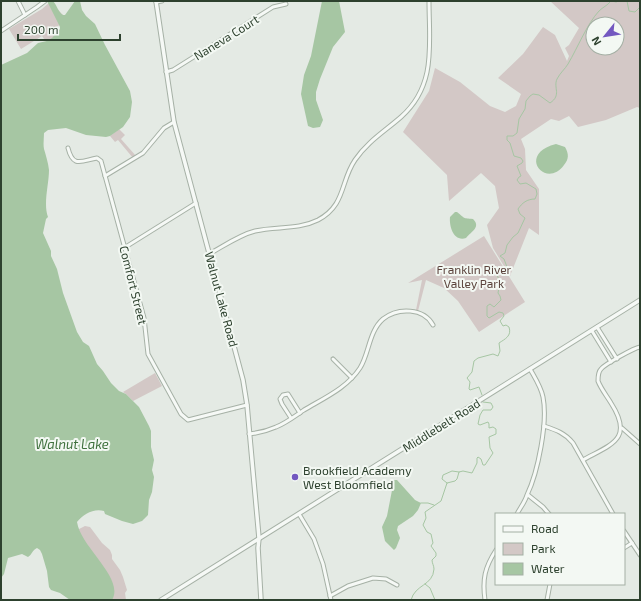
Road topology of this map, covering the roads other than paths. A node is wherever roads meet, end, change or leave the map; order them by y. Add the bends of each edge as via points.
1 (18, 1) edge
2 (162, 1) edge
3 (429, 1) edge
4 (44, 2) edge
5 (156, 2) edge
6 (286, 4) dead end
7 (25, 15) junction
8 (1, 30) edge
9 (166, 72) junction
10 (174, 122) junction
11 (68, 148) dead end
12 (105, 176) junction
13 (196, 203) junction
14 (124, 248) junction
15 (209, 254) junction
16 (640, 300) edge
17 (433, 325) dead end
18 (597, 327) junction
19 (592, 331) junction
20 (640, 347) edge
21 (333, 359) dead end
22 (614, 361) junction
23 (530, 369) junction
24 (352, 378) junction
25 (246, 405) junction
26 (300, 413) junction
27 (291, 418) junction
28 (544, 426) junction
29 (622, 428) junction
30 (249, 434) junction
31 (640, 444) edge
32 (583, 460) junction
33 (528, 495) junction
34 (517, 513) edge
35 (548, 513) edge
36 (612, 513) edge
37 (300, 514) junction
38 (625, 532) edge
39 (259, 538) junction
40 (632, 543) junction
41 (625, 547) edge
42 (495, 552) edge
43 (640, 556) edge
44 (397, 585) dead end
45 (550, 585) edge
46 (330, 598) edge
47 (161, 600) edge
48 (260, 600) edge
49 (485, 600) edge
50 (547, 600) edge

1 - 7 street
2 - 5 street
3 - 15 street via 429,65 421,92 408,111 360,152 351,166 343,191 333,208 312,223 256,231
4 - 7 street
5 - 9 street, Walnut Lake Road
6 - 9 street, Naneva Court via 273,7
7 - 8 street
9 - 10 street, Walnut Lake Road
10 - 12 street via 164,128 143,153
10 - 13 street, Walnut Lake Road
11 - 12 street, Comfort Street via 74,161 97,158 100,160
12 - 14 street, Comfort Street
13 - 14 street
13 - 15 street, Walnut Lake Road
14 - 25 street, Comfort Street via 144,318 148,354 181,414 188,420
15 - 25 street, Walnut Lake Road via 237,354
16 - 18 street, Middlebelt Road
17 - 24 street via 430,319 418,312 395,313 383,320 371,336 360,368
18 - 19 street, Middlebelt Road
18 - 22 street
19 - 22 street
19 - 23 street, Middlebelt Road
20 - 22 street via 632,349
21 - 24 street
22 - 29 street via 600,369 598,381 619,416
23 - 28 street via 543,397
23 - 37 street, Middlebelt Road
24 - 26 street via 332,394
25 - 30 street, Walnut Lake Road
26 - 27 street
26 - 27 street via 288,394 282,394 280,399
27 - 30 street via 277,426
28 - 32 street via 567,436
28 - 33 street
29 - 31 street
29 - 32 street via 616,440 610,445
30 - 39 street, Walnut Lake Road
32 - 36 street
33 - 34 street
33 - 35 street
37 - 39 street, Middlebelt Road
37 - 46 street via 314,539 323,564
38 - 40 street
39 - 47 street, Middlebelt Road
39 - 48 street, Walnut Lake Road
40 - 41 street
40 - 43 street
42 - 49 street via 485,575
44 - 46 street via 382,578 373,578 348,586
45 - 50 street

